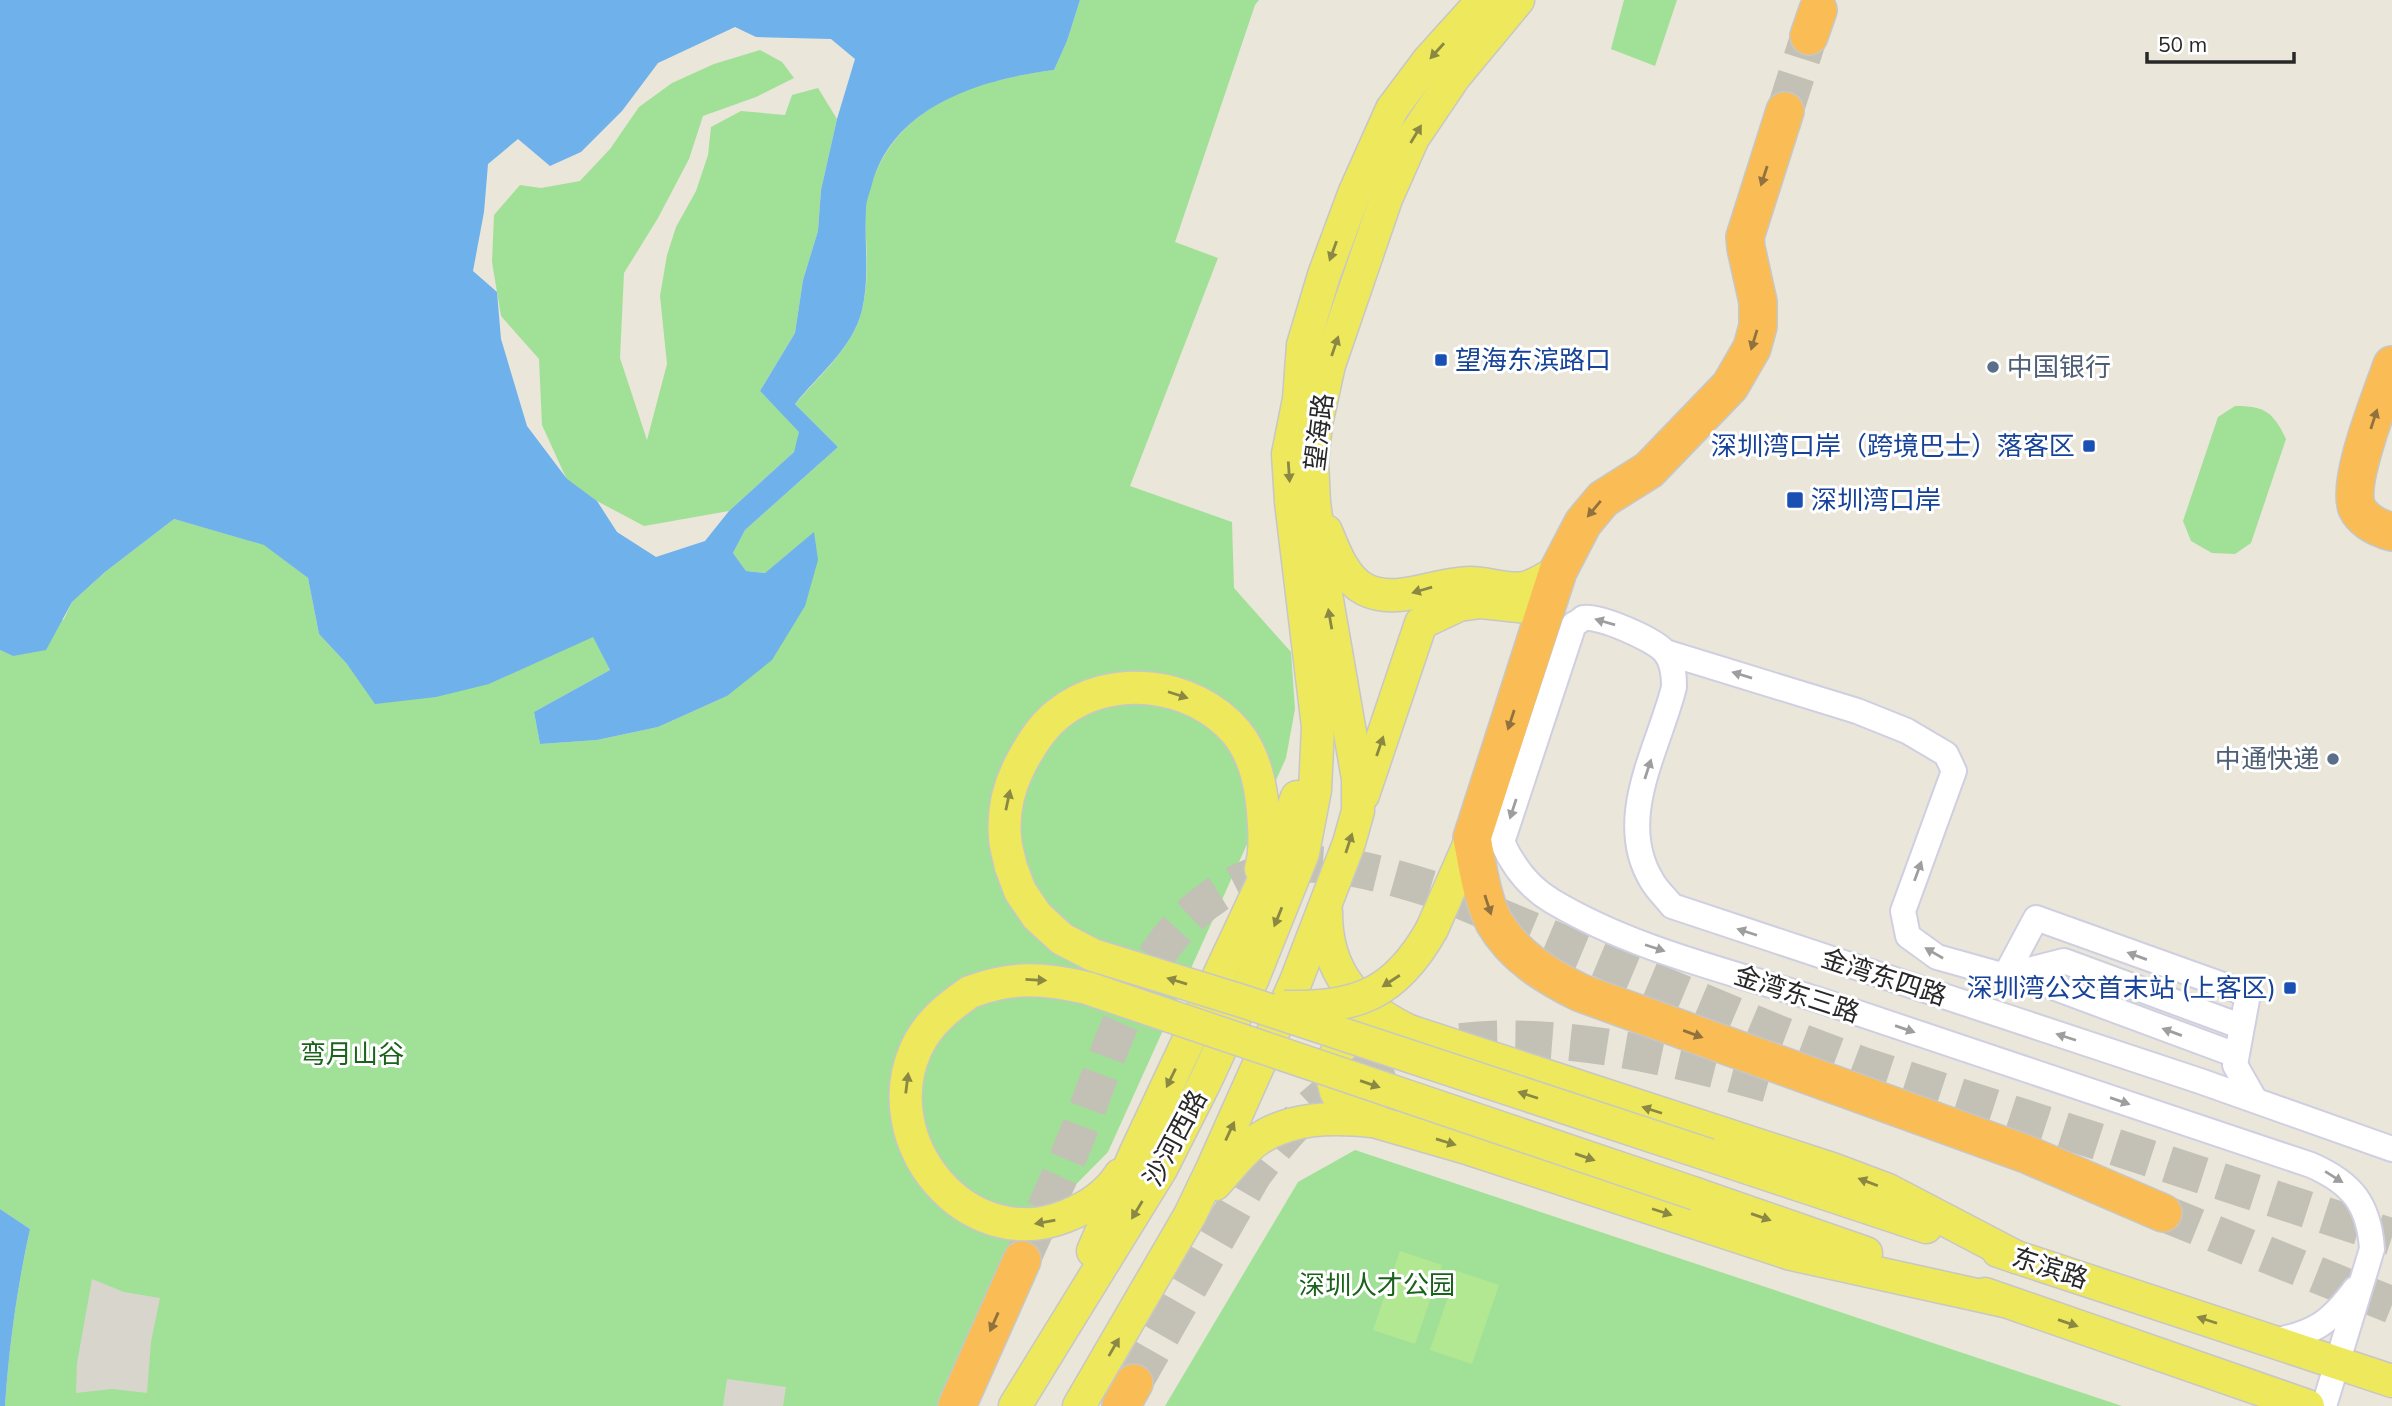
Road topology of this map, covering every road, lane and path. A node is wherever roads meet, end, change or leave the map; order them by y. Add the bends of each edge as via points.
1 (1483, 0) edge
2 (1518, 0) edge
3 (1786, 111) tunnel mouth
4 (2392, 365) edge
5 (1314, 502) junction
6 (2392, 532) edge
7 (1558, 571) junction
8 (1540, 625) junction
9 (1665, 652) junction
10 (1318, 727) junction
11 (1358, 811) junction
12 (1472, 838) junction
13 (1303, 853) joint
14 (1252, 905) junction
15 (1326, 907) junction
16 (2005, 976) junction
17 (1242, 1000) junction
18 (2241, 1026) junction
19 (1409, 1031) junction
20 (2236, 1055) junction
21 (1782, 1088) tunnel mouth
22 (2255, 1100) junction
23 (1380, 1122) junction
24 (2392, 1149) edge
25 (1135, 1154) junction
26 (1190, 1215) junction
27 (2017, 1257) junction
28 (1022, 1260) tunnel mouth
29 (2367, 1267) junction
30 (2004, 1301) junction
31 (2272, 1341) junction
32 (1040, 1363) junction
33 (2337, 1363) junction
34 (2392, 1381) edge
35 (957, 1406) edge
36 (1015, 1406) edge
37 (1079, 1406) edge
38 (2308, 1406) edge
39 (2324, 1406) edge

1 -> 10 main road, 望海路 via 1392,109 1354,194 1303,345 1299,399 1287,454
5 -> 2 main road, 望海路 via 1312,461 1328,365 1386,199 1413,138 1454,76
3 -> 7 highway via 1745,237 1758,326 1743,367 1649,470 1603,499 1583,523
6 -> 4 highway via 2363,517 2354,494
7 -> 5 main road via 1524,588 1472,583 1401,596 1378,594 1350,578
11 -> 5 main road, 望海路 via 1358,779
7 - 8 highway
11 -> 8 main road via 1421,623 1460,605 1481,602 1502,604
8 -> 12 highway
16 -> 9 street, 金湾东三路 via 1937,957 1908,936 1903,911 1954,771 1946,754 1908,731 1857,710
22 -> 9 street, 金湾东四路 via 1672,906 1651,880 1637,826 1639,798 1674,687
9 -> 29 street, 金湾东三路 via 1619,626 1583,618 1574,624 1502,842 1523,877 1549,899 1638,943 2334,1175 2362,1205 2371,1228
10 - 13 main road, 望海路 via 1315,790
10 - 14 main road via 1290,821
15 -> 11 main road, 望海路
12 -> 17 main road, bridge via 1433,929 1401,975 1349,1002 1280,1007
12 -> 21 highway via 1494,921 1522,957 1550,978 1629,1011 2026,1154 2163,1213
13 -> 32 main road, 沙河西路 via 1253,978 1161,1169
17 -> 14 main road, bridge via 1093,956 1062,939 1037,916 1020,891 1004,837 1012,783 1041,731 1082,699 1138,688 1170,691 1218,715 1237,733 1256,771 1262,804 1265,842
14 -> 25 main road
15 - 19 main road via 1330,952 1347,986 1375,1012
26 -> 15 main road, 沙河西路
16 - 18 street via 2064,961
18 -> 16 street via 2248,994 2036,918
20 -> 16 street, 金湾东三路 via 2034,980
27 -> 17 main road, 东滨路, bridge
18 - 20 street
19 - 23 main road via 1378,1026 1363,1029 1352,1035 1332,1061 1334,1084 1343,1102
27 -> 19 main road via 1888,1190 1832,1169
20 - 22 street via 2235,1065
22 - 24 street, 金湾东四路
23 - 26 main road via 1340,1118 1275,1130 1255,1142
23 -> 30 main road via 1791,1254
25 -> 30 main road, 东滨路, bridge via 1100,1198 1054,1221 1027,1225 1000,1221 971,1209 947,1192 917,1154 905,1104 915,1049 946,1008 970,992 1024,979 1057,981
25 - 32 main road
37 -> 26 main road, 沙河西路
31 -> 27 main road, 东滨路
28 -> 35 highway
29 - 31 street via 2343,1306 2320,1326 2298,1337
29 - 33 street
30 -> 38 main road, 东滨路
31 - 33 main road, 东滨路
32 - 36 main road, 沙河西路
33 - 34 main road, 东滨路
33 - 39 street

